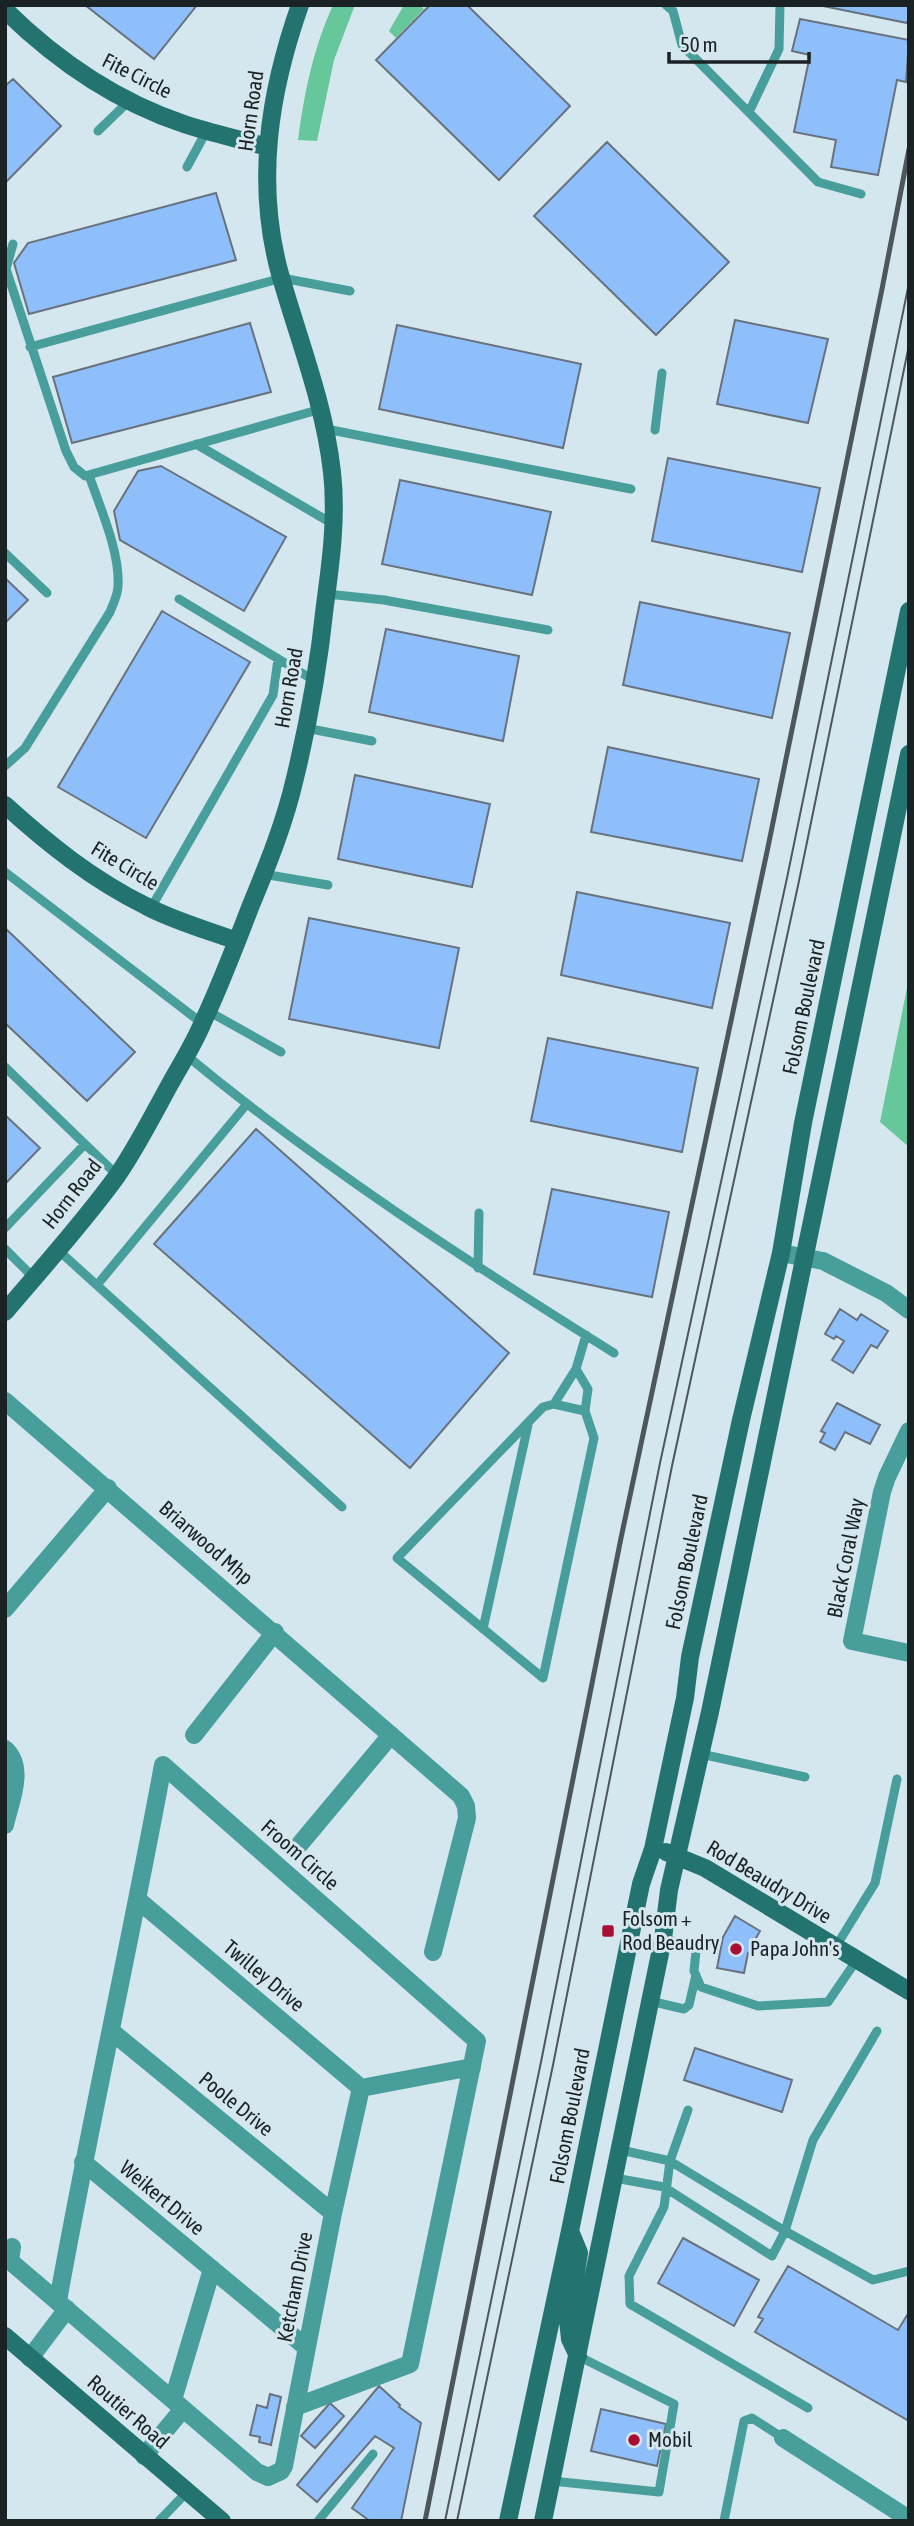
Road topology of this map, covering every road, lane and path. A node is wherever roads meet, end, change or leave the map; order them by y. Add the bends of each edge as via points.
1 (300, 5) edge
2 (780, 5) edge
3 (671, 7) edge
4 (5, 10) edge
5 (129, 101) junction
6 (749, 112) junction
7 (207, 130) junction
8 (98, 131) dead end
9 (267, 147) junction
10 (187, 167) dead end
11 (861, 194) dead end
12 (13, 244) dead end
13 (282, 278) junction
14 (350, 291) dead end
15 (30, 348) junction
16 (662, 373) dead end
17 (321, 409) junction
18 (326, 429) junction
19 (655, 430) dead end
20 (196, 444) junction
21 (89, 475) junction
22 (631, 489) dead end
23 (333, 524) junction
24 (5, 553) edge
25 (47, 593) dead end
26 (327, 594) junction
27 (179, 599) dead end
28 (909, 611) edge
29 (548, 629) dead end
30 (278, 659) junction
31 (315, 681) junction
32 (306, 727) junction
33 (372, 741) dead end
34 (909, 754) edge
35 (5, 766) edge
36 (5, 805) edge
37 (5, 872) edge
38 (264, 874) junction
39 (328, 885) dead end
40 (151, 908) junction
41 (237, 941) junction
42 (206, 1017) junction
43 (281, 1052) dead end
44 (186, 1055) junction
45 (5, 1066) edge
46 (246, 1105) junction
47 (85, 1144) junction
48 (117, 1175) junction
49 (479, 1213) dead end
50 (5, 1228) edge
51 (5, 1249) edge
52 (58, 1250) junction
53 (781, 1253) junction
54 (804, 1258) junction
55 (478, 1268) junction
56 (34, 1278) junction
57 (97, 1286) junction
58 (909, 1310) edge
59 (5, 1312) edge
60 (586, 1335) junction
61 (614, 1353) dead end
62 (576, 1369) junction
63 (5, 1401) edge
64 (554, 1404) junction
65 (585, 1411) junction
66 (528, 1423) junction
67 (909, 1430) edge
68 (108, 1488) junction
69 (342, 1507) dead end
70 (5, 1609) edge
71 (483, 1629) junction
72 (275, 1632) junction
73 (909, 1653) edge
74 (194, 1735) dead end
75 (391, 1735) junction
76 (5, 1749) edge
77 (701, 1754) junction
78 (805, 1777) dead end
79 (897, 1779) dead end
80 (5, 1825) edge
81 (300, 1843) dead end
82 (653, 1849) junction
83 (678, 1855) junction
84 (138, 1900) junction
85 (663, 1939) junction
86 (835, 1948) junction
87 (433, 1952) dead end
88 (856, 1961) junction
89 (696, 1975) junction
90 (909, 1991) edge
91 (650, 2001) junction
92 (111, 2031) junction
93 (877, 2031) dead end
94 (472, 2067) junction
95 (361, 2088) junction
96 (688, 2110) dead end
97 (621, 2150) junction
98 (670, 2161) junction
99 (83, 2162) junction
100 (615, 2179) junction
101 (664, 2187) junction
102 (333, 2213) junction
103 (570, 2231) junction
104 (785, 2231) junction
105 (12, 2247) dead end
106 (212, 2269) junction
107 (909, 2272) edge
108 (62, 2305) junction
109 (8, 2344) edge
110 (307, 2348) junction
111 (578, 2356) junction
112 (30, 2358) junction
113 (178, 2404) junction
114 (295, 2407) junction
115 (808, 2408) dead end
116 (783, 2438) joint
117 (373, 2454) dead end
118 (144, 2456) junction
119 (552, 2481) junction
120 (187, 2492) junction
121 (323, 2519) edge
122 (909, 2519) edge
123 (159, 2521) edge
124 (222, 2521) edge
125 (508, 2521) edge
126 (543, 2521) edge
127 (724, 2521) edge

1 - 9 main road, Horn Road via 275,88
2 - 6 lane via 779,49
3 - 6 lane via 682,45
4 - 5 main road, Fite Circle via 63,61
5 - 7 main road, Fite Circle
5 - 8 lane
6 - 11 lane via 818,182
7 - 9 main road, Fite Circle
7 - 10 lane
9 - 13 main road, Horn Road via 271,230
12 - 15 lane via 6,269
13 - 14 lane
13 - 15 lane
13 - 17 main road, Horn Road
15 - 21 lane via 66,452 74,467
16 - 19 lane
17 - 18 main road, Horn Road
17 - 20 lane
18 - 22 lane
18 - 23 main road, Horn Road
20 - 21 lane
20 - 23 lane
21 - 35 lane via 114,551 118,589 110,612 25,748
23 - 26 main road, Horn Road
24 - 25 lane
26 - 29 lane
26 - 31 main road, Horn Road
27 - 30 lane
28 - 53 main road, Folsom Boulevard via 803,1124
30 - 31 lane
30 - 40 lane via 273,695
31 - 32 main road, Horn Road
32 - 33 lane
32 - 38 main road, Horn Road
34 - 54 main road
36 - 40 main road, Fite Circle via 67,858
37 - 42 lane
38 - 39 lane
38 - 41 main road, Horn Road
40 - 41 main road, Fite Circle
41 - 42 main road, Horn Road
42 - 43 lane
42 - 44 main road, Horn Road
44 - 46 lane
44 - 48 main road, Horn Road
45 - 47 lane
46 - 55 lane
46 - 57 lane
47 - 48 lane
47 - 50 lane
48 - 52 main road, Horn Road
49 - 55 lane
51 - 56 lane
52 - 56 main road, Horn Road
52 - 57 lane
53 - 54 street
53 - 82 main road, Folsom Boulevard via 738,1433
54 - 58 street via 824,1261
54 - 77 main road
55 - 60 lane
56 - 59 main road, Horn Road
57 - 69 lane
60 - 61 lane
60 - 62 lane
62 - 64 lane
62 - 65 lane via 588,1389
63 - 68 street, Briarwood Mhp
64 - 65 lane
64 - 66 lane via 543,1407
65 - 71 lane via 594,1438 543,1678
66 - 71 lane
66 - 71 lane via 397,1558
67 - 73 street, Black Coral Way via 882,1492 852,1641
68 - 70 street
68 - 72 street, Briarwood Mhp
72 - 74 street
72 - 75 street, Briarwood Mhp
75 - 81 street
75 - 87 street, Briarwood Mhp via 461,1796 466,1806 467,1818
76 - 80 street via 17,1772
77 - 78 lane
77 - 83 main road
79 - 86 lane via 875,1883
82 - 83 main road, Rod Beaudry Drive
82 - 103 main road, Folsom Boulevard via 641,1884
83 - 85 main road
83 - 86 main road, Rod Beaudry Drive
84 - 92 street, Froom Circle
84 - 94 street, Froom Circle via 163,1765 477,2041
84 - 95 street, Twilley Drive
85 - 89 lane via 690,1945 696,1951
85 - 91 main road
86 - 88 main road, Rod Beaudry Drive
88 - 89 lane via 828,2003 758,2006 701,1987
88 - 90 main road, Rod Beaudry Drive
89 - 91 lane via 684,2009
91 - 97 main road
92 - 99 street, Froom Circle
92 - 102 street, Poole Drive
93 - 104 lane via 813,2140
94 - 95 street
94 - 114 street, Froom Circle via 410,2364
95 - 102 street, Ketcham Drive
96 - 98 lane
97 - 98 lane
97 - 100 main road
98 - 101 lane
98 - 104 lane
99 - 106 street, Weikert Drive
99 - 108 street, Froom Circle
100 - 101 lane
100 - 111 main road
101 - 104 lane via 772,2256
101 - 115 lane via 664,2207 629,2276 630,2304
102 - 110 street, Ketcham Drive
103 - 111 main road via 579,2253 568,2320
103 - 125 main road, Folsom Boulevard
104 - 107 lane via 873,2280
105 - 108 street via 10,2261
106 - 110 street, Weikert Drive
106 - 113 street
108 - 112 street
108 - 113 street
109 - 112 main road, Routier Road
110 - 114 street, Ketcham Drive
111 - 119 main road
111 - 119 lane via 674,2404 659,2492
112 - 118 main road, Routier Road
113 - 114 street, Ketcham Drive via 268,2477 284,2466
113 - 118 street
116 - 122 street
116 - 127 lane via 751,2418 744,2421
117 - 121 lane
118 - 120 main road, Routier Road
119 - 126 main road
120 - 123 lane
120 - 124 main road, Routier Road

